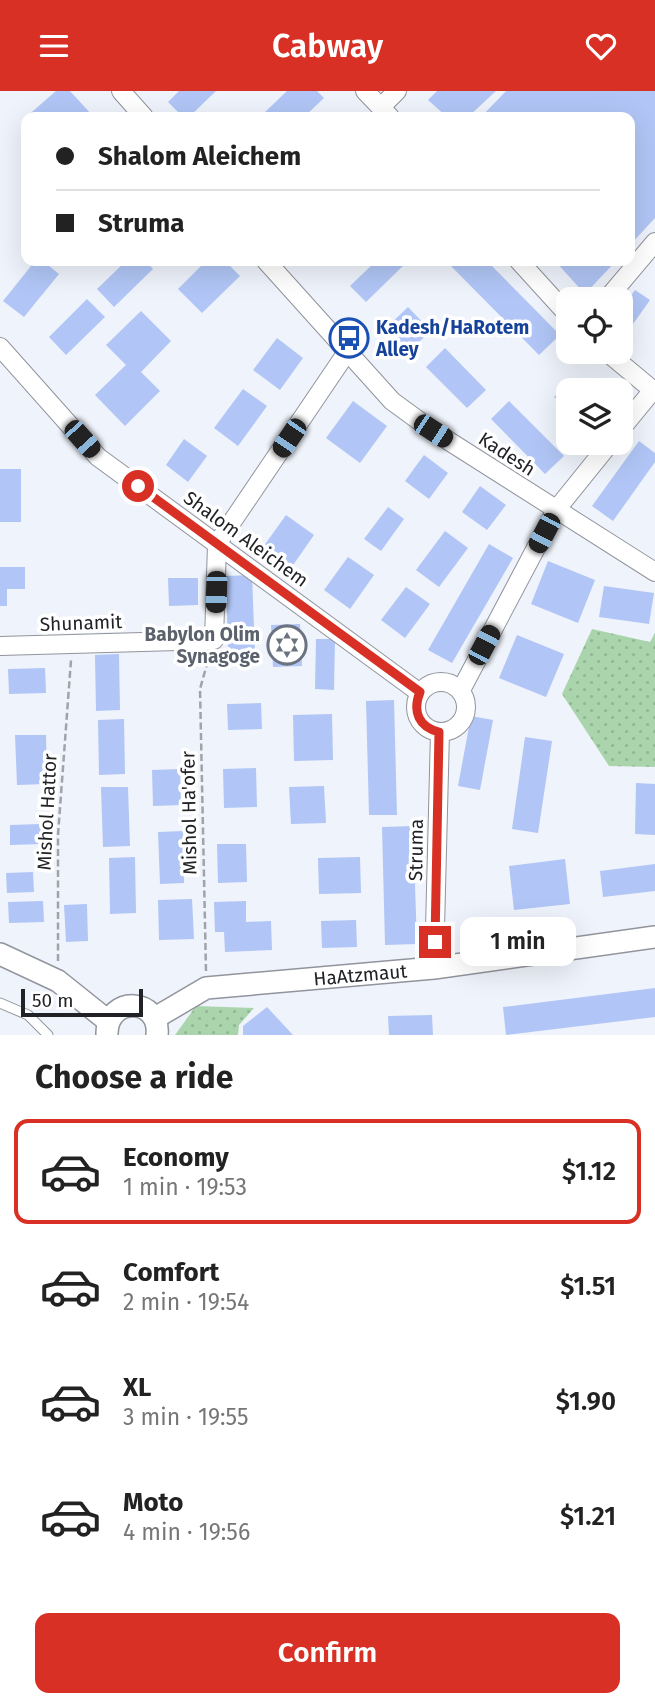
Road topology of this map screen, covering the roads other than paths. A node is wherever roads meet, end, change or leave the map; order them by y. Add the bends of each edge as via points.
1 (121, 91) edge
2 (365, 91) edge
3 (397, 91) edge
4 (140, 112) edge
5 (386, 112) edge
6 (655, 242) edge
7 (270, 266) edge
8 (524, 266) edge
9 (635, 266) edge
10 (635, 266) edge
11 (617, 287) edge
12 (556, 302) edge
13 (0, 347) edge
14 (347, 352) junction
15 (621, 364) edge
16 (654, 391) edge
17 (633, 415) edge
18 (600, 455) edge
19 (556, 510) junction
20 (217, 544) junction
21 (655, 572) edge
22 (0, 646) edge
23 (461, 690) junction
24 (420, 692) junction
25 (439, 732) junction
26 (655, 937) edge
27 (0, 954) edge
28 (434, 968) junction
29 (0, 1003) edge
30 (156, 1027) edge
31 (108, 1028) edge
32 (48, 1035) edge

1 - 4 street
2 - 5 street
3 - 5 street
6 - 10 street
7 - 14 street, Kadesh
8 - 12 street
9 - 11 street
13 - 20 street, Shalom Aleichem via 98,457
14 - 19 street, Kadesh via 392,401
14 - 20 street
15 - 16 street
16 - 17 street
18 - 19 street
19 - 21 street, Kadesh
19 - 23 street
20 - 22 street, Shunamit via 214,640
20 - 24 street, Shalom Aleichem
23 - 24 street via 439,681
23 - 25 street via 467,705 462,722
24 - 25 street via 418,718
25 - 28 street, Struma
26 - 28 street, HaAtzmaut
27 - 31 street via 58,981
28 - 30 street, HaAtzmaut via 206,988
29 - 32 lane via 28,1015
30 - 31 street via 143,1007 126,1005 112,1014

